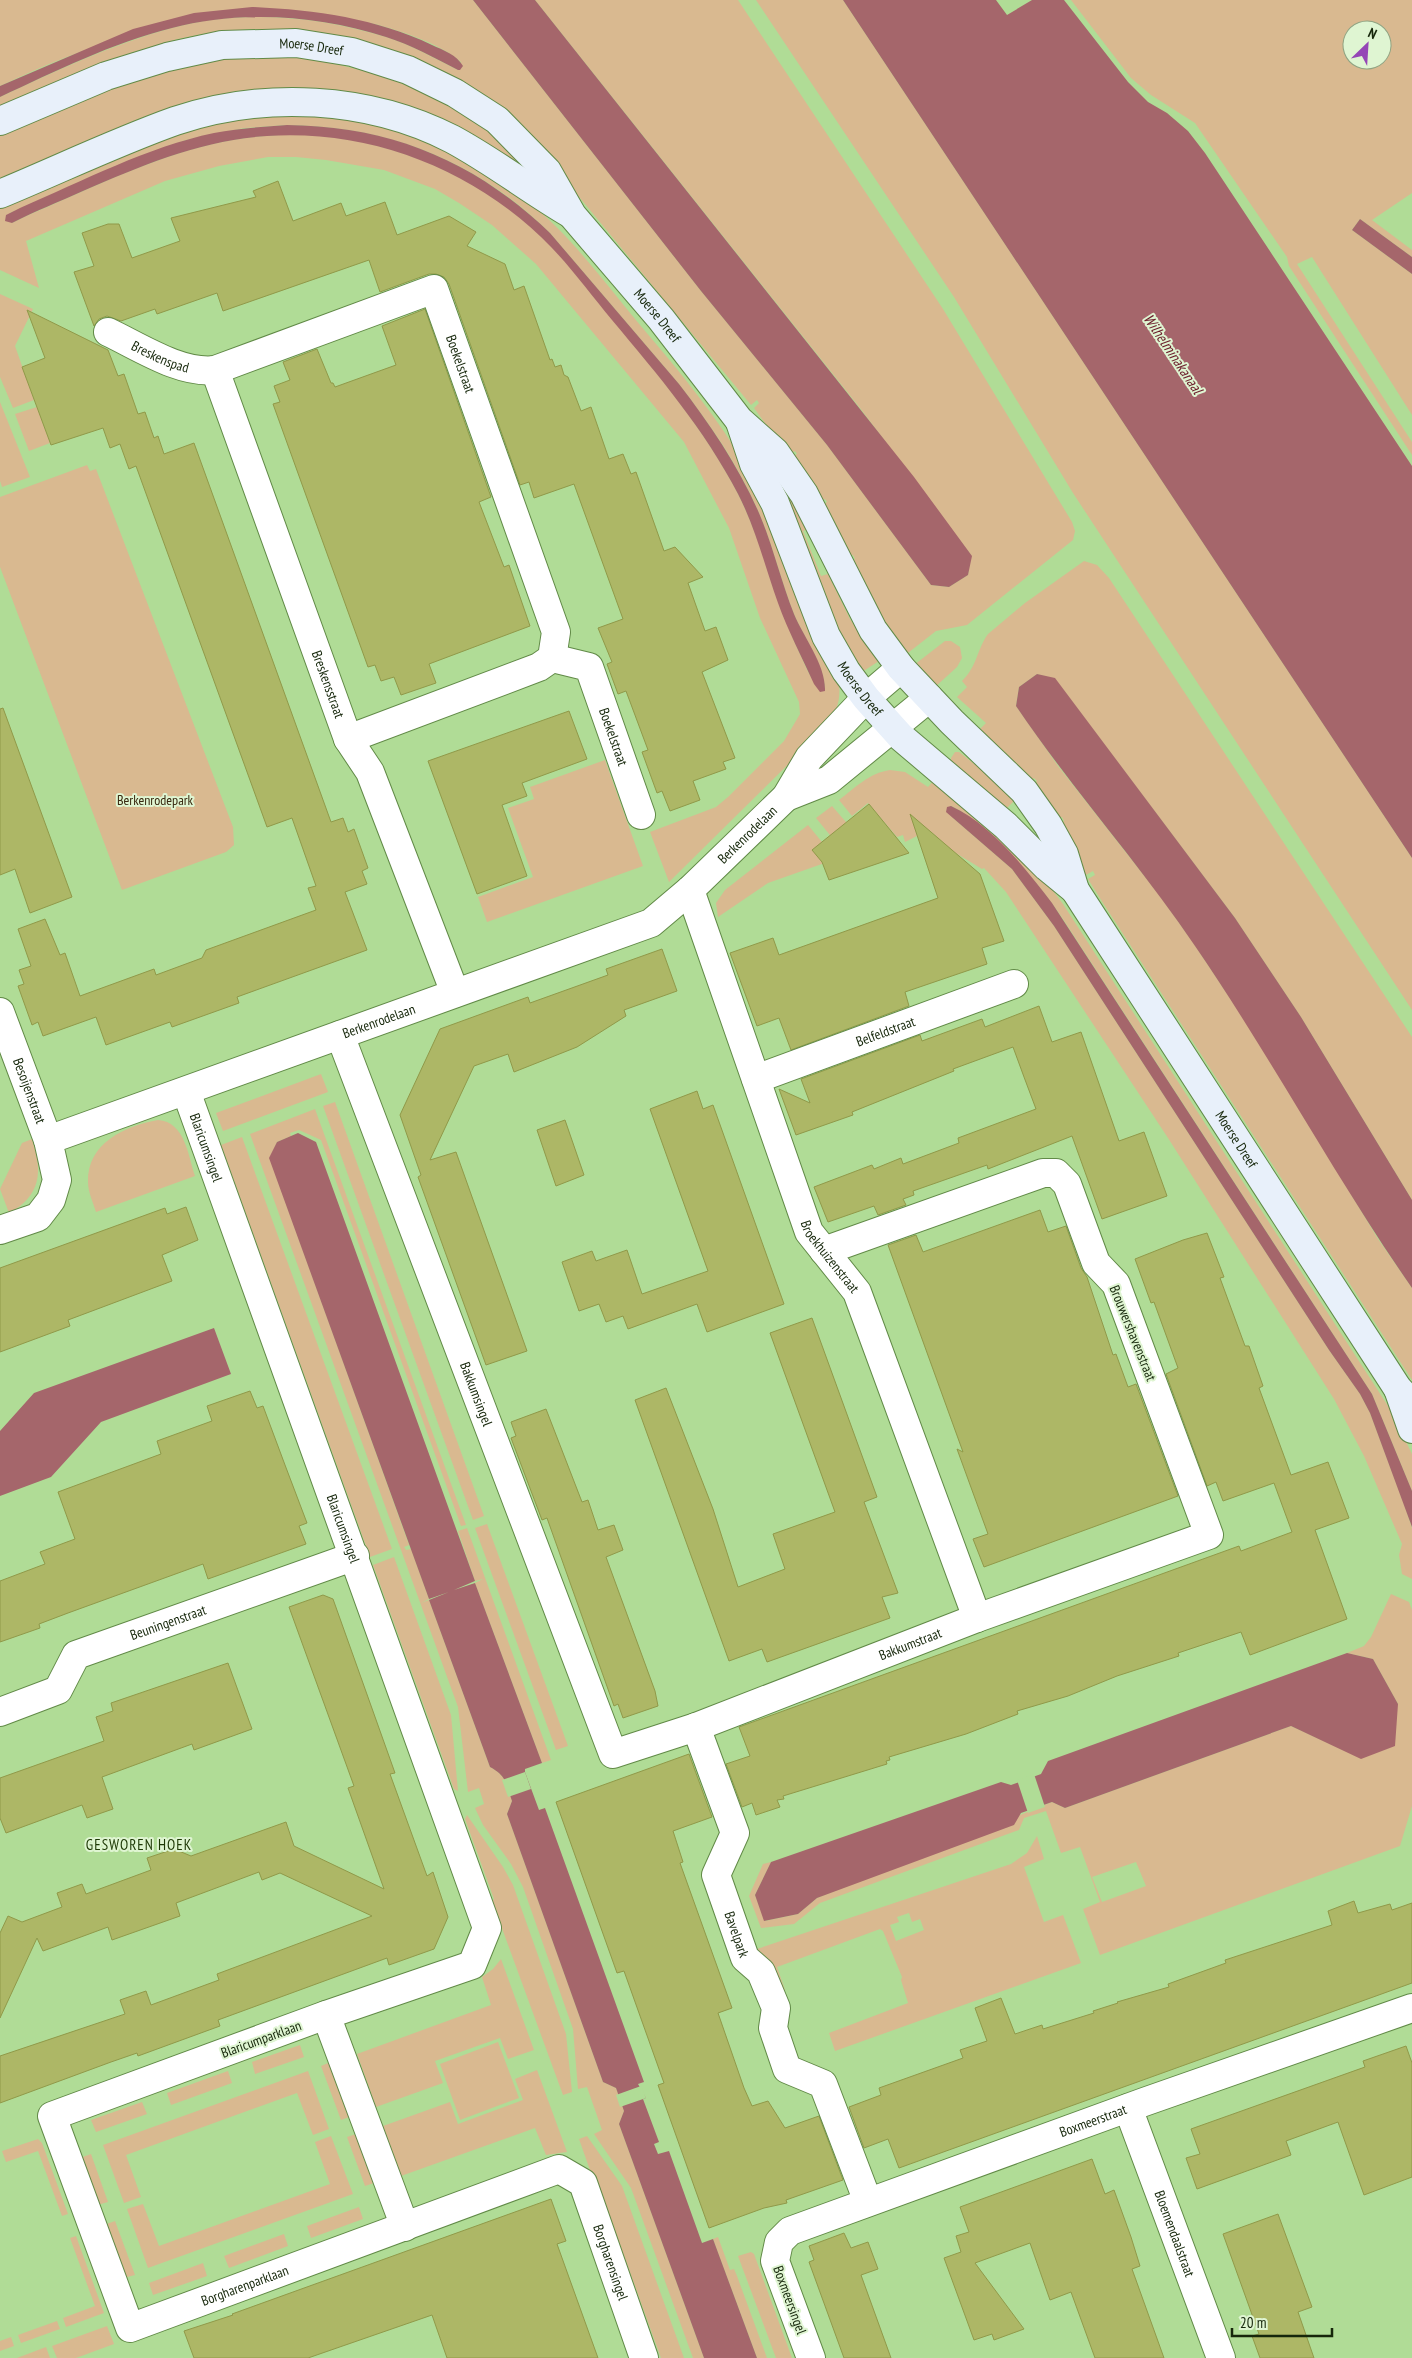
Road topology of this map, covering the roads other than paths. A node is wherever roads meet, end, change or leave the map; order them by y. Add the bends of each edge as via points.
1 (0, 121) edge
2 (0, 194) edge
3 (572, 215) junction
4 (108, 332) dead end
5 (215, 370) junction
6 (739, 420) junction
7 (552, 658) junction
8 (901, 668) junction
9 (866, 698) junction
10 (929, 698) junction
11 (893, 727) junction
12 (348, 739) junction
13 (786, 797) junction
14 (641, 815) dead end
15 (690, 890) junction
16 (1075, 890) junction
17 (1014, 984) dead end
18 (455, 993) junction
19 (0, 1012) edge
20 (340, 1035) junction
21 (756, 1079) junction
22 (186, 1091) junction
23 (48, 1140) junction
24 (0, 1230) edge
25 (824, 1251) junction
26 (1405, 1396) edge
27 (1412, 1429) edge
28 (1209, 1535) joint
29 (355, 1556) junction
30 (977, 1618) junction
31 (0, 1712) edge
32 (696, 1727) junction
33 (613, 1754) joint
34 (472, 1965) joint
35 (1412, 2008) edge
36 (326, 2016) junction
37 (1128, 2108) junction
38 (52, 2116) joint
39 (569, 2175) joint
40 (868, 2202) junction
41 (404, 2227) junction
42 (779, 2242) joint
43 (644, 2358) edge
44 (811, 2358) edge
45 (1221, 2358) edge

1 - 3 street, Moerse Dreef via 106,76 222,44 296,43 352,52 408,70 455,93 497,120 547,171
2 - 3 street, Moerse Dreef via 176,121 262,103 301,102 347,106 407,120 451,139
3 - 6 street, Moerse Dreef via 661,319
4 - 5 street, Breskenspad via 184,367 200,372
5 - 7 street, Boekelstraat via 434,289 556,632
5 - 12 street, Breskensstraat
6 - 8 street, Moerse Dreef via 775,452 804,494 873,630
6 - 9 street, Moerse Dreef via 754,464 775,503 826,636
7 - 12 street via 539,667
7 - 14 street, Boekelstraat via 590,667
8 - 9 street, Berkenrodelaan
8 - 10 street, Moerse Dreef
9 - 11 street, Moerse Dreef
9 - 13 street, Berkenrodelaan via 809,758
10 - 11 street, Berkenrodelaan
10 - 16 street, Moerse Dreef via 1024,791 1064,854
11 - 13 street, Berkenrodelaan via 829,780
11 - 16 street, Moerse Dreef
12 - 18 street, Breskensstraat via 370,772
13 - 15 street, Berkenrodelaan
15 - 18 street, Berkenrodelaan via 651,923
15 - 21 street, Broekhuizenstraat
16 - 26 street, Moerse Dreef
17 - 21 street, Belfeldstraat
18 - 20 street, Berkenrodelaan
19 - 23 street, Besoijenstraat
20 - 22 street, Berkenrodelaan
20 - 33 street, Bakkumsingel
21 - 25 street, Broekhuizenstraat via 809,1232
22 - 23 street, Berkenrodelaan
22 - 29 street, Blaricumsingel
23 - 24 street via 57,1180 51,1200 38,1217
25 - 28 street, Brouwershavenstraat via 1043,1173 1056,1173 1067,1184 1096,1262 1116,1284
25 - 30 street, Broekhuizenstraat via 856,1292
26 - 27 street, Moerse Dreef
28 - 30 street, Bakkumstraat
29 - 31 street, Beuningenstraat via 76,1655 58,1690
29 - 34 street, Blaricumsingel via 487,1928
30 - 32 street, Bakkumstraat
32 - 33 street, Bakkumstraat
32 - 40 street, Bavelpark via 735,1833 716,1875 745,1958 761,1972 776,2008 773,2028 787,2070 823,2084
34 - 36 street, Blaricumparklaan
35 - 37 street, Boxmeerstraat
36 - 38 street, Blaricumparklaan
36 - 41 street
37 - 40 street, Boxmeerstraat
37 - 45 street, Bloemendaalstraat
38 - 41 street, Borgharenparklaan via 130,2328
39 - 41 street, Borgharenparklaan via 559,2169
39 - 43 street, Borgharensingel via 584,2182
40 - 42 street, Boxmeerstraat via 790,2231
42 - 44 street, Boxmeersingel via 775,2261

